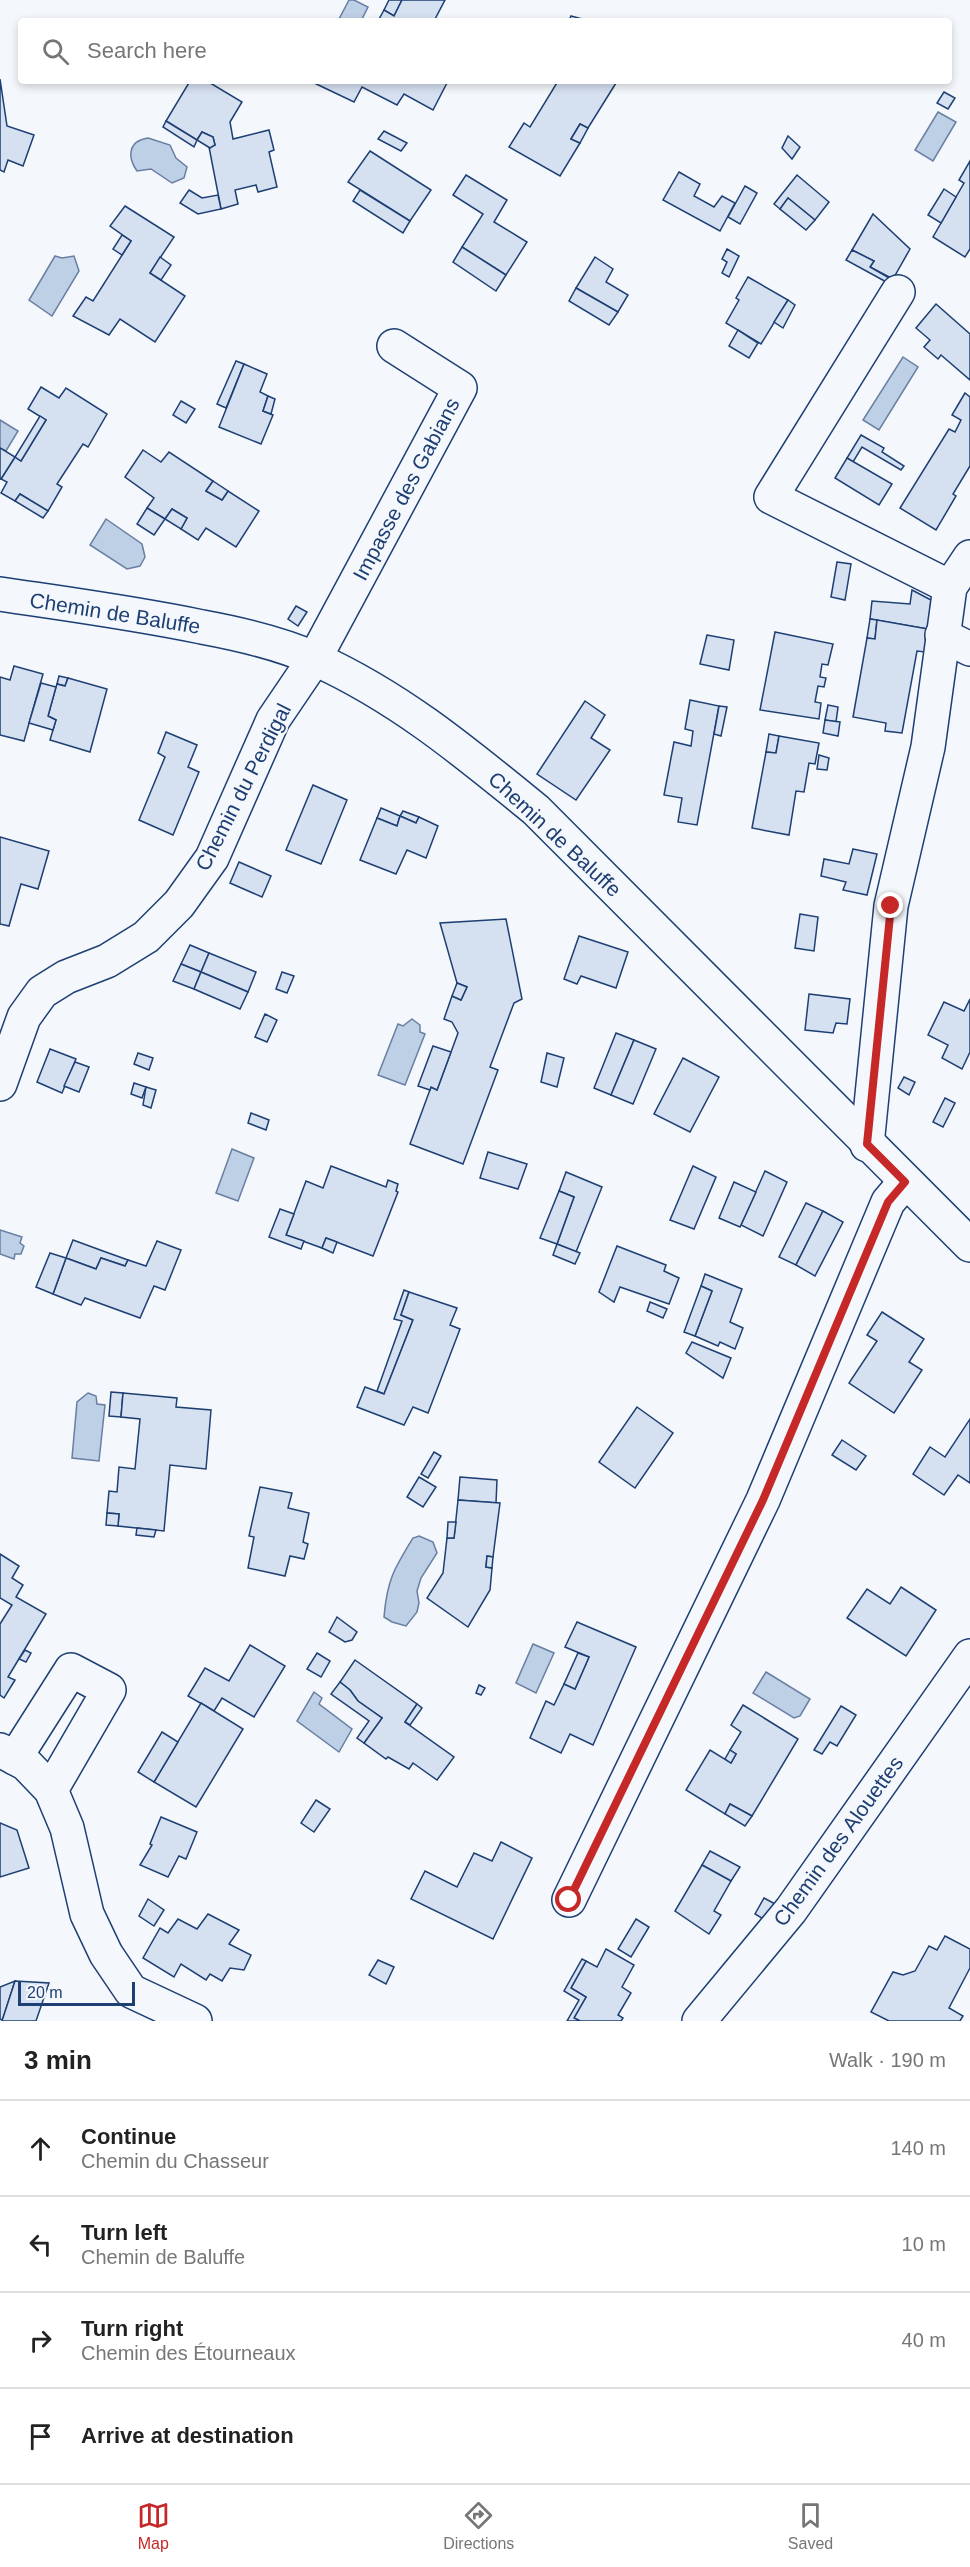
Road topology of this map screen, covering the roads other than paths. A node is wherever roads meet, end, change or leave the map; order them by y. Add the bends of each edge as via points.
1 (898, 292) dead end
2 (394, 346) dead end
3 (970, 557) edge
4 (950, 587) junction
5 (0, 594) edge
6 (956, 642) edge
7 (315, 658) junction
8 (0, 1084) edge
9 (867, 1144) junction
10 (905, 1182) junction
11 (970, 1245) edge
12 (970, 1656) edge
13 (8, 1754) edge
14 (51, 1790) junction
15 (569, 1900) dead end
16 (195, 2021) edge
17 (699, 2021) edge

1 - 4 street via 771,497
2 - 7 street, Impasse des Gabians via 460,388
3 - 4 street
4 - 6 street
5 - 7 street, Chemin de Baluffe via 214,629
6 - 9 street via 891,906
7 - 8 street, Chemin du Perdigal via 273,720 212,858 179,904 146,937 42,992 24,1017
7 - 9 street, Chemin de Baluffe via 400,703 536,810
9 - 10 street, Chemin de Baluffe
10 - 11 street, Chemin de Baluffe
10 - 15 street via 888,1202 763,1500
12 - 17 street, Chemin des Alouettes via 791,1910
13 - 14 street via 26,1764
13 - 14 street via 70,1670 109,1690
14 - 16 street via 67,1828 87,1914 106,1954 130,1991

